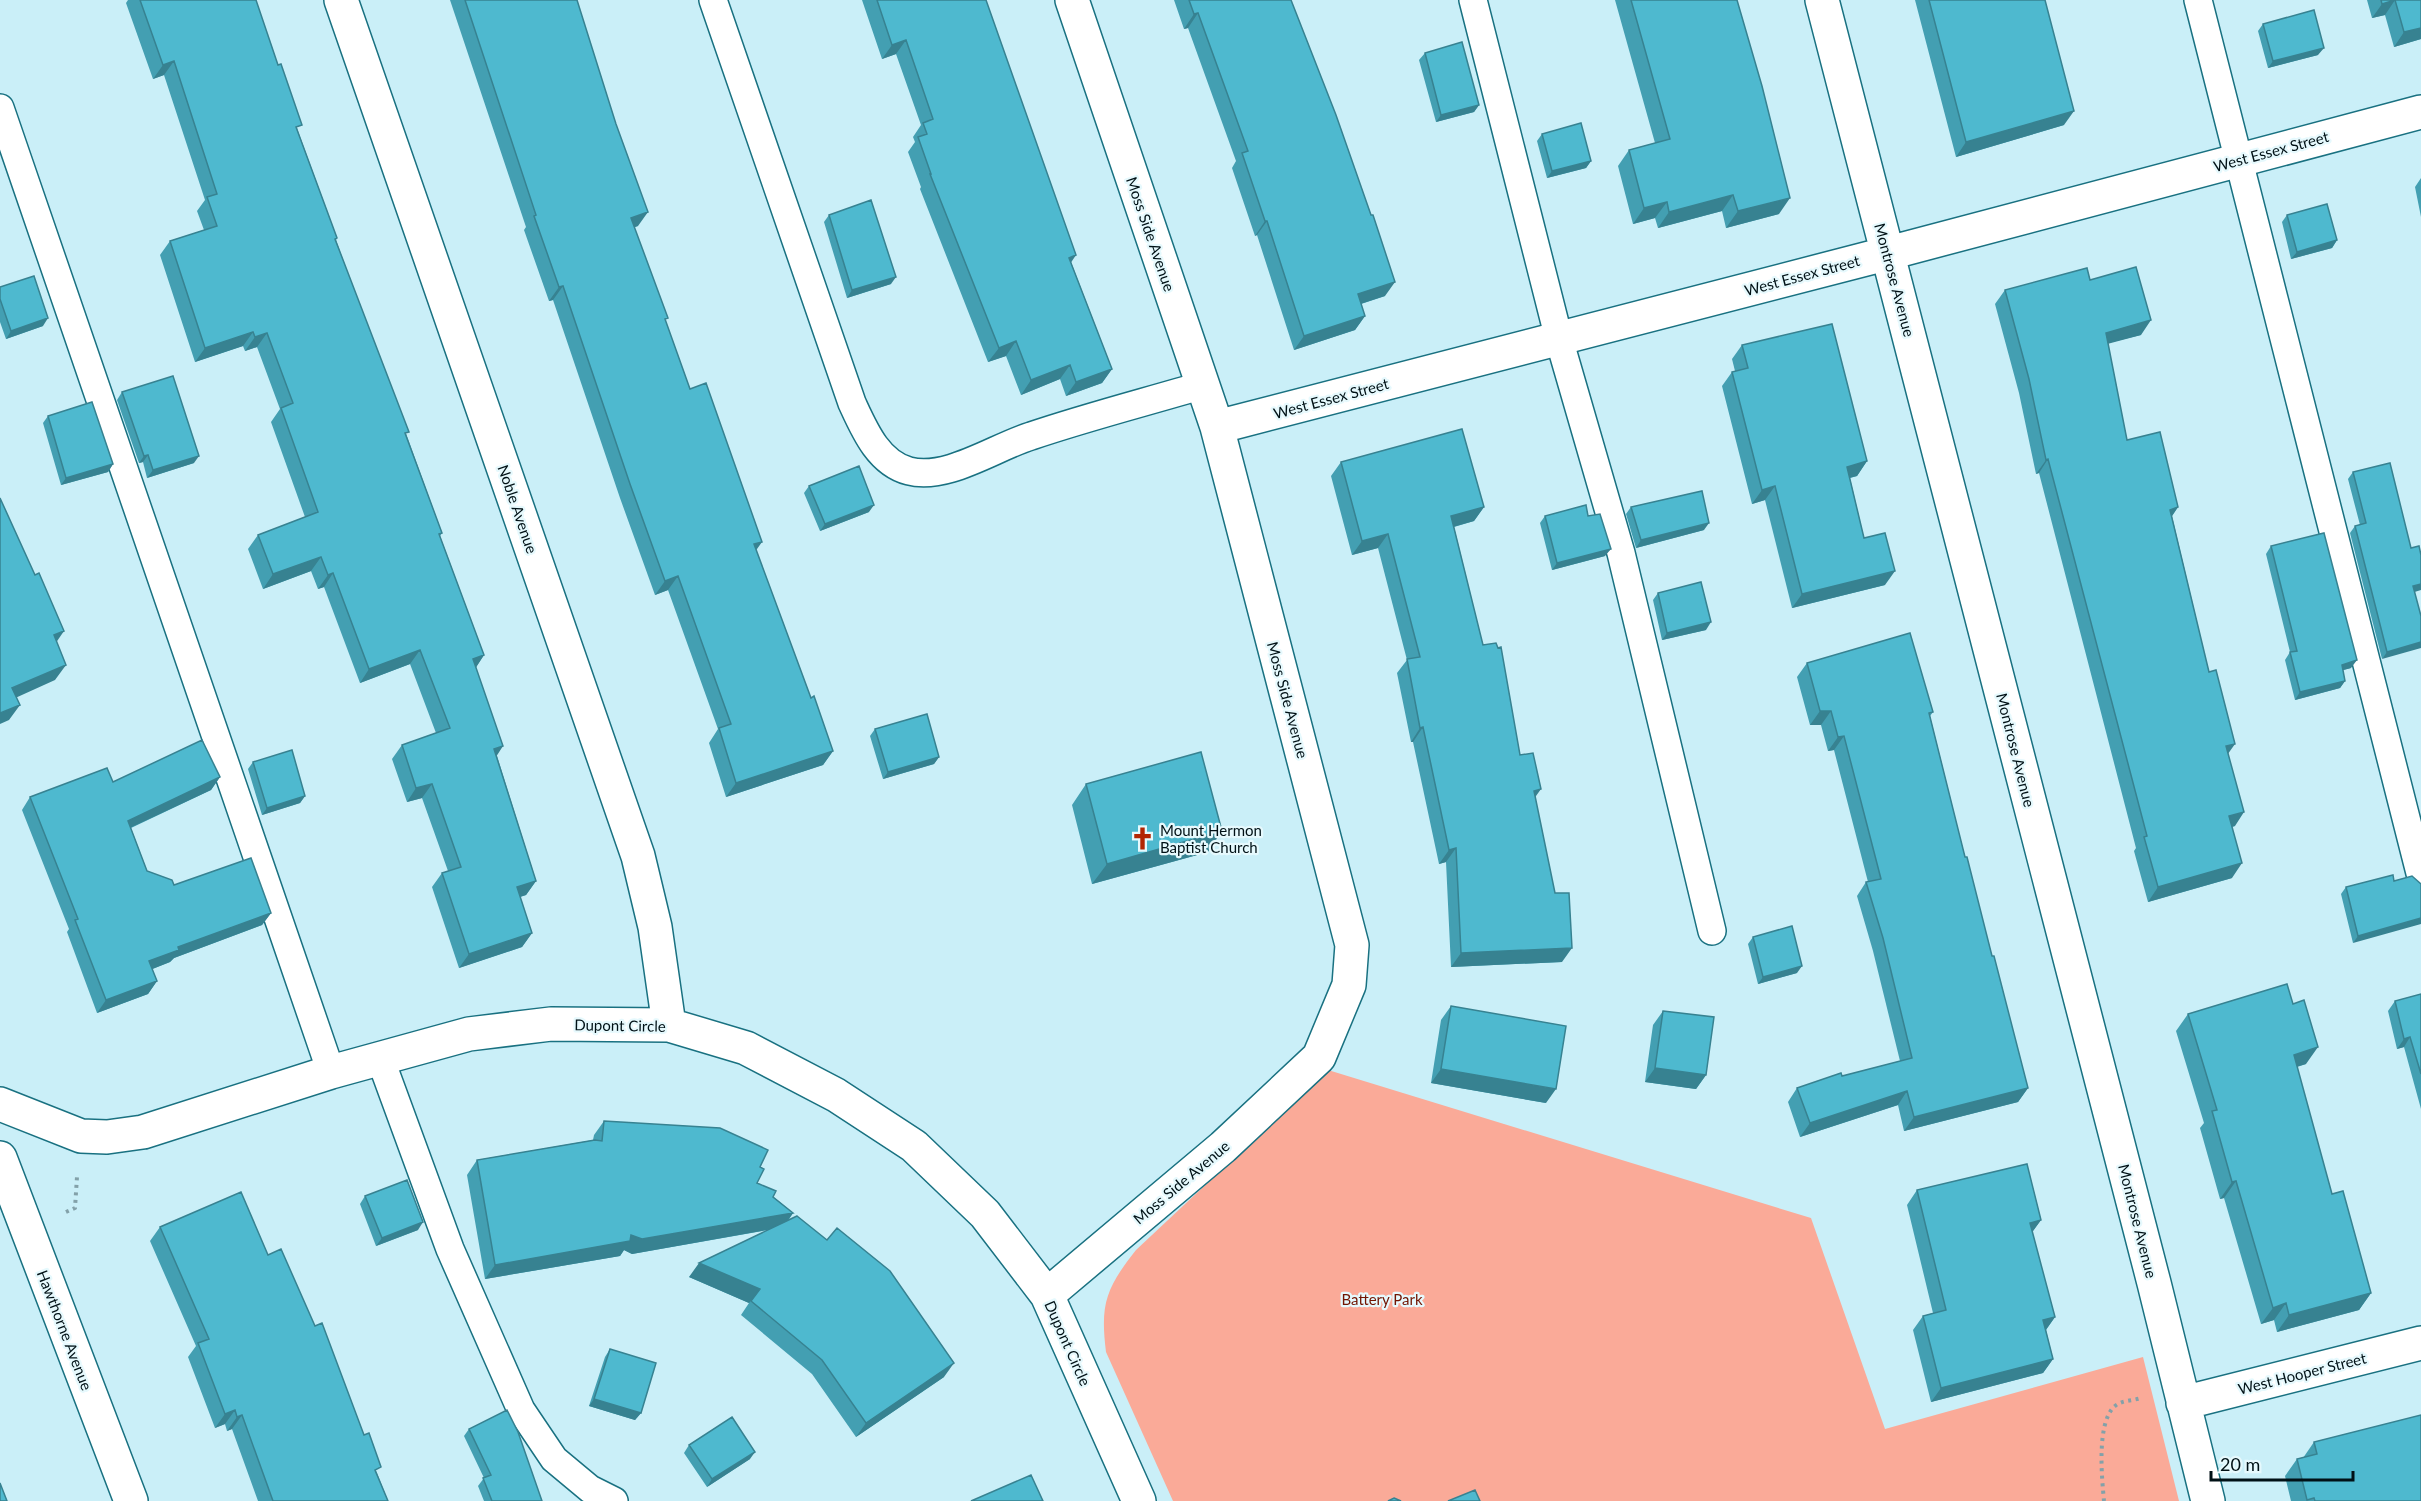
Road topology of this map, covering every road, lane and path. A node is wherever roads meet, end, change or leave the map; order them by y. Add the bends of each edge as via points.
1 (341, 0) edge
2 (713, 0) edge
3 (1072, 0) edge
4 (1473, 0) edge
5 (1822, 0) edge
6 (2198, 0) edge
7 (0, 108) edge
8 (2421, 112) edge
9 (2238, 159) junction
10 (1888, 253) junction
11 (1559, 339) junction
12 (1203, 385) junction
13 (1216, 427) junction
14 (2421, 877) edge
15 (1712, 931) dead end
16 (669, 1025) junction
17 (380, 1058) junction
18 (331, 1072) junction
19 (0, 1104) edge
20 (0, 1158) edge
21 (1047, 1295) junction
22 (2421, 1343) edge
23 (2145, 1397) dead end
24 (2183, 1403) junction
25 (131, 1501) edge
26 (614, 1501) edge
27 (1139, 1501) edge
28 (2104, 1501) edge
29 (2208, 1501) edge

1 - 16 street, Noble Avenue via 638,856 655,927
2 - 12 lane via 852,403 869,438 888,461 908,471 930,472 951,467 1029,436
3 - 12 street, Moss Side Avenue
4 - 11 lane
5 - 10 street, Montrose Avenue
6 - 9 lane
7 - 18 lane
8 - 9 street, West Essex Street
9 - 10 street, West Essex Street
9 - 14 lane
10 - 11 street, West Essex Street
10 - 24 street, Montrose Avenue
11 - 13 street, West Essex Street
11 - 15 lane via 1620,553
12 - 13 street, Moss Side Avenue
13 - 21 street, Moss Side Avenue via 1352,945 1349,985 1319,1057 1222,1148
16 - 17 street, Dupont Circle via 551,1024 470,1034
16 - 21 street, Dupont Circle via 746,1048 836,1095 914,1146 985,1214
17 - 18 street, Dupont Circle
17 - 26 lane via 450,1249 521,1410 554,1460 590,1489
18 - 19 street, Dupont Circle via 143,1132 106,1137 81,1136
20 - 25 street, Hawthorne Avenue
21 - 27 street, Dupont Circle
22 - 24 street, West Hooper Street
23 - 28 path via 2116,1404 2109,1412 2102,1454
24 - 29 street, Montrose Avenue

